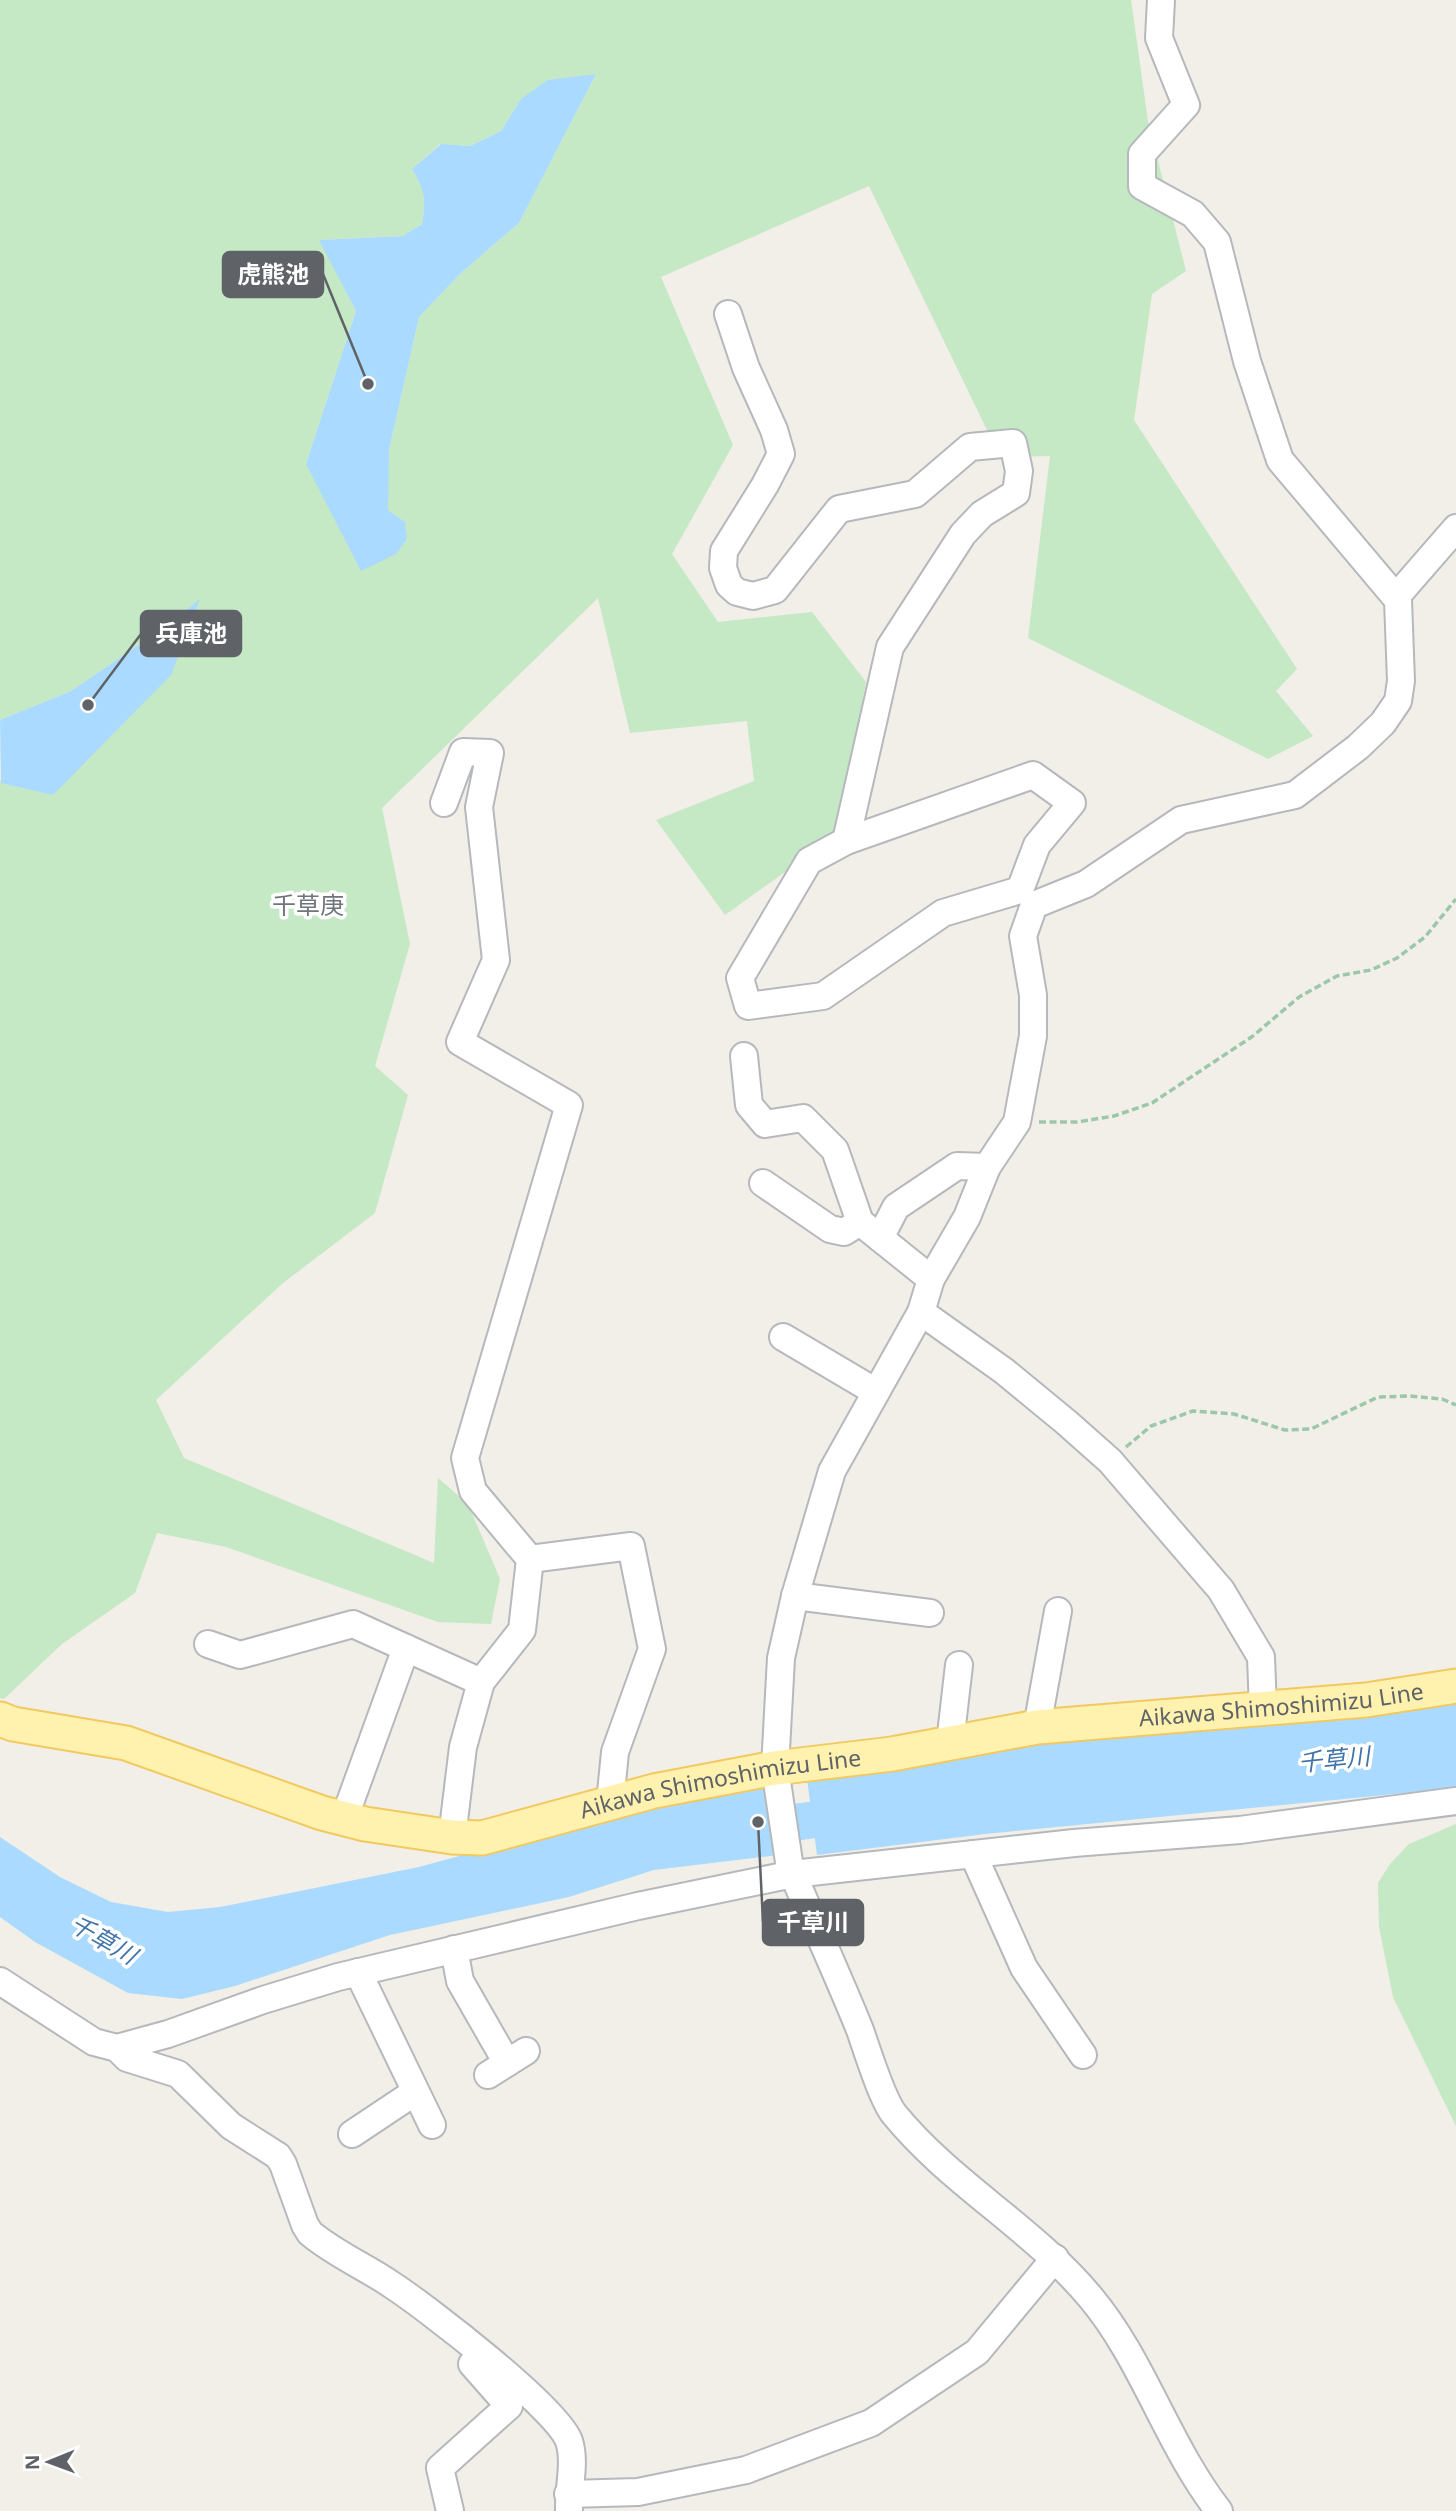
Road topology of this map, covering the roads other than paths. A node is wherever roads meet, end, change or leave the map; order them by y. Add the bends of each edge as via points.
1 (1161, 0) edge
2 (728, 314) dead end
3 (1456, 528) edge
4 (1396, 597) junction
5 (443, 803) dead end
6 (846, 841) junction
7 (1027, 897) junction
8 (744, 1056) dead end
9 (988, 1167) junction
10 (763, 1183) dead end
11 (860, 1222) junction
12 (880, 1238) junction
13 (931, 1279) junction
14 (921, 1311) junction
15 (783, 1337) dead end
16 (876, 1392) junction
17 (530, 1559) junction
18 (795, 1596) junction
19 (1058, 1611) dead end
20 (930, 1613) dead end
21 (208, 1644) dead end
22 (406, 1648) junction
23 (959, 1665) dead end
24 (481, 1682) junction
25 (1456, 1686) edge
26 (1263, 1709) junction
27 (0, 1719) edge
28 (1037, 1727) junction
29 (950, 1743) junction
30 (775, 1774) junction
31 (1456, 1801) edge
32 (610, 1803) junction
33 (344, 1819) junction
34 (452, 1837) junction
35 (972, 1854) junction
36 (791, 1868) junction
37 (454, 1949) junction
38 (358, 1972) junction
39 (0, 1981) edge
40 (117, 2048) junction
41 (1083, 2055) dead end
42 (507, 2063) dead end
43 (415, 2092) junction
44 (432, 2125) dead end
45 (352, 2134) dead end
46 (1055, 2258) junction
47 (465, 2342) junction
48 (568, 2503) edge
49 (450, 2511) edge
50 (1219, 2511) edge

1 - 4 street via 1159,38 1186,105 1142,154 1142,186 1193,214 1217,242 1247,361 1279,460
2 - 6 street via 781,454 724,551 723,568 737,592 753,596 775,590 839,509 915,494 970,447 1013,443 1019,471 1016,493 982,514 963,534 890,647
3 - 4 street
4 - 7 street via 1401,667 1398,701 1358,747 1295,795 1181,820 1086,884
5 - 17 street via 463,752 490,753 479,807 496,960 460,1042 569,1105 465,1458 473,1491
6 - 7 street via 1033,775 1072,803 1037,845
6 - 7 street via 809,861 740,978 748,1006 823,996 943,913
7 - 9 street via 1023,936 1033,996 1033,1035 1017,1122
8 - 11 street via 748,1105 765,1124 803,1118 835,1150
9 - 12 street via 957,1166 896,1207
9 - 13 street via 967,1217
10 - 11 street via 830,1229 844,1232
11 - 12 street
12 - 13 street
13 - 14 street
14 - 16 street
14 - 26 street via 1004,1371 1110,1461 1221,1590 1261,1657
15 - 16 street
16 - 18 street via 832,1471
17 - 24 street via 522,1630
17 - 32 street via 631,1546 652,1649 615,1752
18 - 20 street
18 - 30 street via 781,1658
19 - 28 street
21 - 22 street via 240,1655 353,1625
22 - 24 street
22 - 33 street
23 - 29 street
24 - 34 street via 463,1747
25 - 26 main road, Aikawa Shimoshimizu Line
26 - 28 main road, Aikawa Shimoshimizu Line
27 - 33 main road, Aikawa Shimoshimizu Line via 126,1743
28 - 29 main road, Aikawa Shimoshimizu Line
29 - 30 main road, Aikawa Shimoshimizu Line
30 - 32 main road, Aikawa Shimoshimizu Line via 654,1791
30 - 36 street
31 - 35 street via 1240,1829
32 - 34 main road, Aikawa Shimoshimizu Line via 482,1838
33 - 34 main road, Aikawa Shimoshimizu Line
35 - 36 street
35 - 41 street via 1024,1968
36 - 37 street
36 - 46 street via 891,2110 928,2152
37 - 38 street
37 - 42 street via 460,1980
38 - 40 street
38 - 43 street
39 - 40 street via 94,2042
40 - 47 street via 127,2058 178,2074 231,2126 270,2150 283,2164 310,2233 396,2287
43 - 44 street
43 - 45 street
46 - 48 street via 977,2351 871,2423 746,2470
46 - 50 street via 1115,2332 1200,2486
47 - 48 street via 532,2397 569,2440
47 - 49 street via 466,2357 509,2406 440,2468

